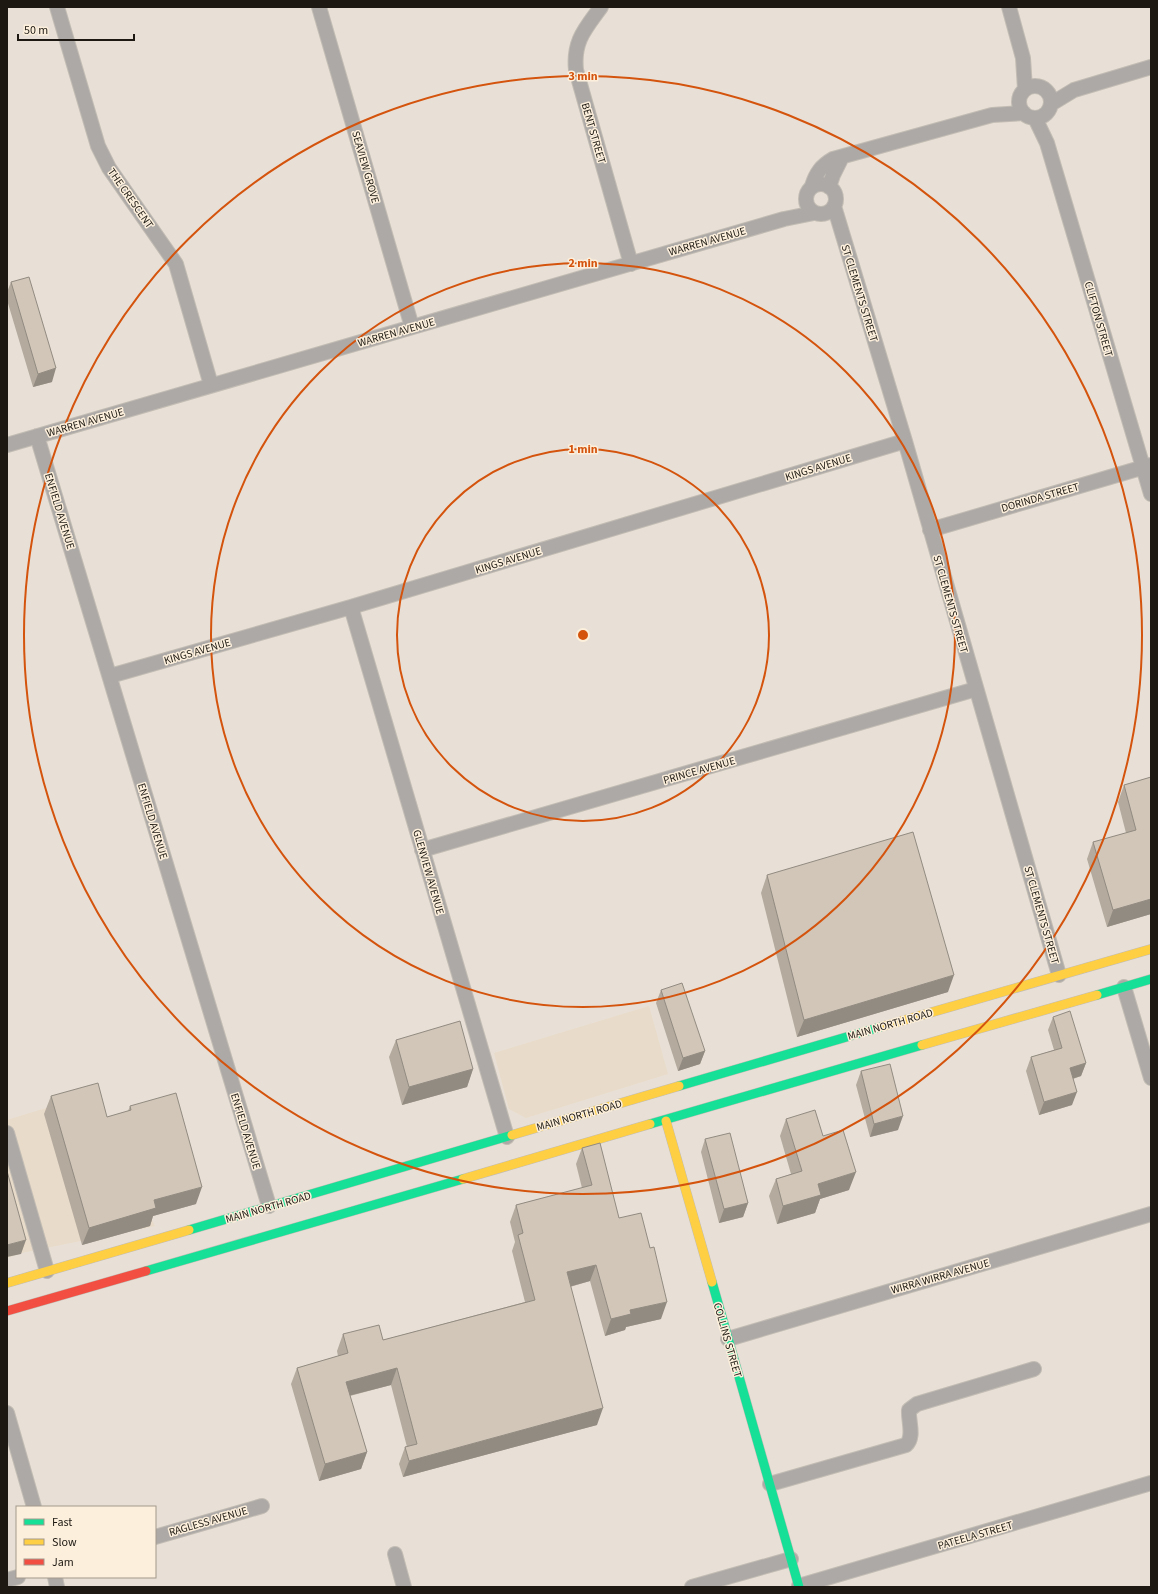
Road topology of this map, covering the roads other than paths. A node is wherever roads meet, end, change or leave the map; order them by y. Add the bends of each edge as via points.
1 (57, 7) edge
2 (319, 7) edge
3 (601, 7) edge
4 (1009, 7) edge
5 (1023, 58) junction
6 (1151, 67) edge
7 (1022, 94) junction
8 (1040, 104) junction
9 (992, 115) junction
10 (842, 158) junction
11 (829, 187) junction
12 (809, 192) junction
13 (834, 206) junction
14 (817, 214) junction
15 (784, 219) junction
16 (842, 234) junction
17 (631, 264) junction
18 (412, 327) junction
19 (211, 385) junction
20 (37, 436) junction
21 (905, 441) junction
22 (7, 445) edge
23 (1147, 466) edge
24 (1151, 494) edge
25 (930, 530) junction
26 (351, 607) junction
27 (110, 676) junction
28 (976, 689) junction
29 (422, 850) junction
30 (1151, 949) edge
31 (1059, 975) junction
32 (1151, 980) edge
33 (1123, 983) junction
34 (1151, 1078) edge
35 (665, 1117) junction
36 (7, 1133) edge
37 (508, 1140) junction
38 (270, 1209) junction
39 (1151, 1214) edge
40 (47, 1271) junction
41 (7, 1283) edge
42 (7, 1311) edge
43 (728, 1338) junction
44 (1034, 1369) dead end
45 (7, 1413) edge
46 (1151, 1483) edge
47 (770, 1484) junction
48 (34, 1506) edge
49 (262, 1506) dead end
50 (156, 1537) edge
51 (395, 1554) dead end
52 (791, 1559) junction
53 (404, 1587) edge
54 (692, 1587) edge
55 (799, 1587) edge

1 - 19 street, THE CRESCENT via 98,146 108,168 176,264
2 - 18 street, SEAVIEW GROVE
3 - 17 street, BENT STREET via 581,36 575,56 576,70
4 - 5 street, CLIFTON STREET
5 - 7 street, CLIFTON STREET
5 - 8 street, CLIFTON STREET
6 - 8 street, WARREN AVENUE via 1074,90
7 - 8 street, WARREN AVENUE via 1030,86
7 - 8 street, CLIFTON STREET via 1021,109
7 - 9 street, WARREN AVENUE
8 - 9 street, WARREN AVENUE
8 - 23 street, CLIFTON STREET via 1047,143
9 - 10 street, WARREN AVENUE
10 - 11 street
10 - 12 street, WARREN AVENUE via 833,159 823,165 816,174
11 - 12 street via 818,184
11 - 13 street via 835,196
12 - 14 street via 806,203 809,209
12 - 15 street, WARREN AVENUE
13 - 14 street via 826,213
13 - 16 street, ST CLEMENTS STREET
14 - 15 street, WARREN AVENUE
14 - 16 street, ST CLEMENTS STREET
15 - 17 street, WARREN AVENUE
16 - 21 street, ST CLEMENTS STREET
17 - 18 street, WARREN AVENUE
18 - 19 street, WARREN AVENUE
19 - 20 street, WARREN AVENUE
20 - 22 street, WARREN AVENUE
20 - 27 street, ENFIELD AVENUE
21 - 25 street, ST CLEMENTS STREET
21 - 26 street, KINGS AVENUE
23 - 24 street, CLIFTON STREET
23 - 25 street, DORINDA STREET
25 - 28 street, ST CLEMENTS STREET
26 - 27 street, KINGS AVENUE
26 - 29 street, GLENVIEW AVENUE
27 - 38 street, ENFIELD AVENUE
28 - 29 street, PRINCE AVENUE
28 - 31 street, ST CLEMENTS STREET
29 - 37 street, GLENVIEW AVENUE
30 - 31 main road, MAIN NORTH ROAD via 1117,962
31 - 37 main road, MAIN NORTH ROAD
32 - 33 main road
33 - 34 street
33 - 35 main road
35 - 42 main road via 276,1228
35 - 43 main road, COLLINS STREET
36 - 40 street
37 - 38 main road, MAIN NORTH ROAD
38 - 40 main road, MAIN NORTH ROAD
39 - 43 street, WIRRA WIRRA AVENUE
40 - 41 main road, MAIN NORTH ROAD
43 - 47 main road, COLLINS STREET
44 - 47 street via 917,1404 909,1410 911,1436 906,1445
45 - 48 street
46 - 55 street, PATEELA STREET
47 - 52 main road, COLLINS STREET
49 - 50 street, RAGLESS AVENUE
51 - 53 street
52 - 54 street
52 - 55 main road, COLLINS STREET

